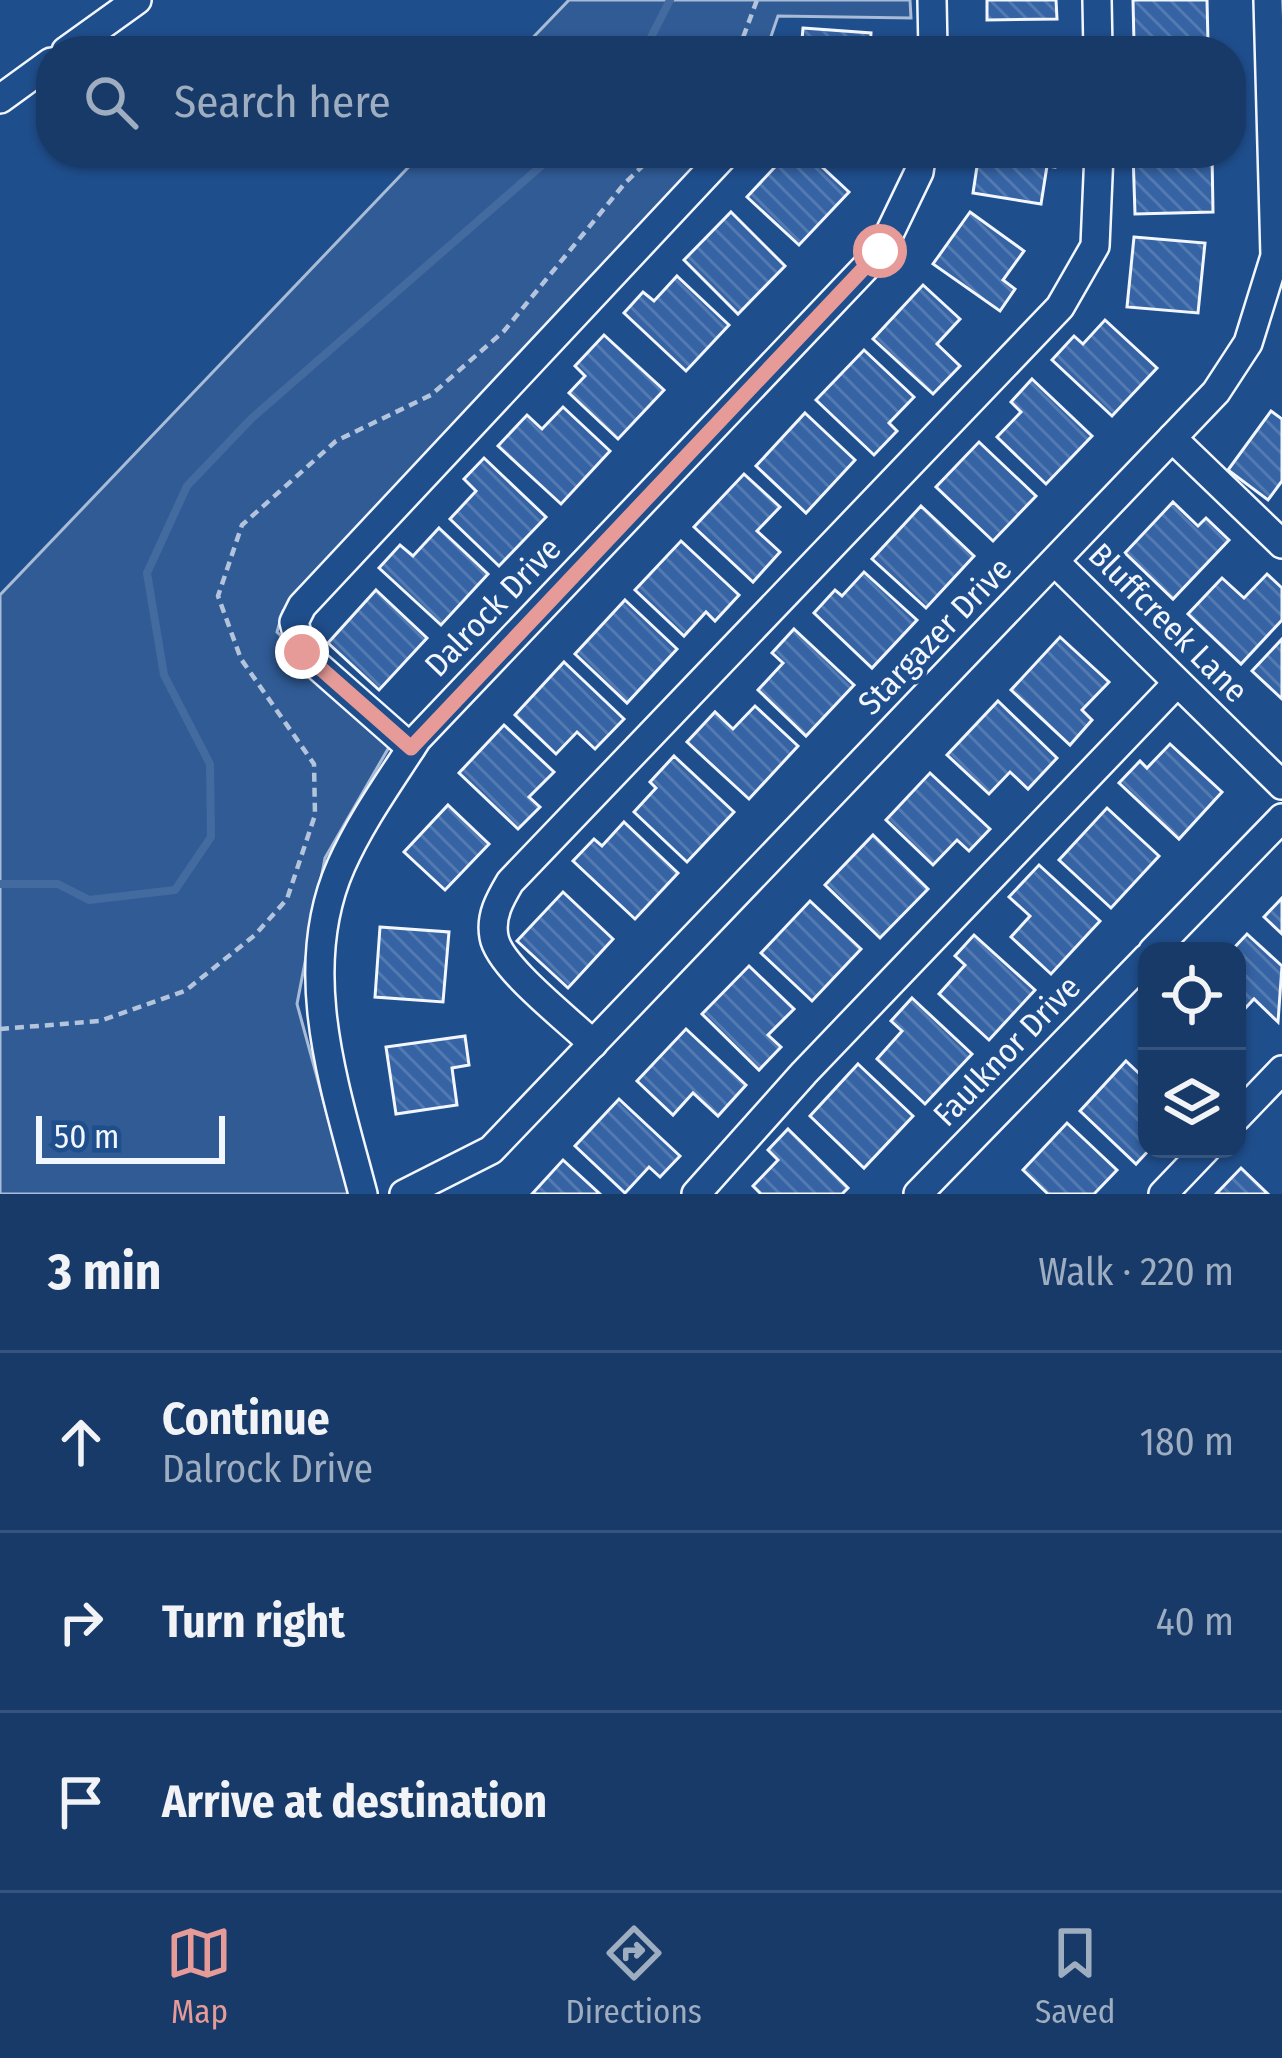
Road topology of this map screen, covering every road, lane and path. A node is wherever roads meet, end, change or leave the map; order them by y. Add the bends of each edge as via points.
1 (137, 0) edge
2 (758, 0) edge
3 (932, 0) edge
4 (1097, 0) edge
5 (1268, 0) edge
6 (87, 36) edge
7 (744, 36) edge
8 (932, 36) edge
9 (1098, 36) edge
10 (36, 73) edge
11 (0, 99) edge
12 (712, 168) edge
13 (920, 168) edge
14 (1098, 168) edge
15 (1172, 438) junction
16 (1282, 544) edge
17 (1056, 562) junction
18 (1178, 682) junction
19 (411, 748) junction
20 (1282, 785) edge
21 (1282, 818) edge
22 (1163, 942) edge
23 (1138, 967) edge
24 (593, 1044) junction
25 (1282, 1070) edge
26 (1246, 1108) edge
27 (1197, 1158) edge
28 (363, 1194) edge
29 (404, 1194) edge
30 (696, 1194) edge
31 (918, 1194) edge
32 (1163, 1194) edge

1 - 6 street
2 - 7 path
3 - 8 street
4 - 9 street
5 - 15 street, Stargazer Drive via 1275,256 1248,343
10 - 11 street
12 - 19 street via 302,606 294,622 302,652
13 - 19 street, Dalrock Drive via 880,251
14 - 24 street via 1095,246 1060,307 510,881 496,907 502,956
15 - 16 street
15 - 17 street, Stargazer Drive
17 - 18 street, Bluffcreek Lane
17 - 24 street, Stargazer Drive
18 - 20 street, Bluffcreek Lane
18 - 30 street
19 - 28 street, Dalrock Drive via 338,872 324,934 321,1032
21 - 22 street
23 - 31 street, Faulknor Drive
24 - 29 street, Stargazer Drive via 491,1150
25 - 26 street
27 - 32 street

